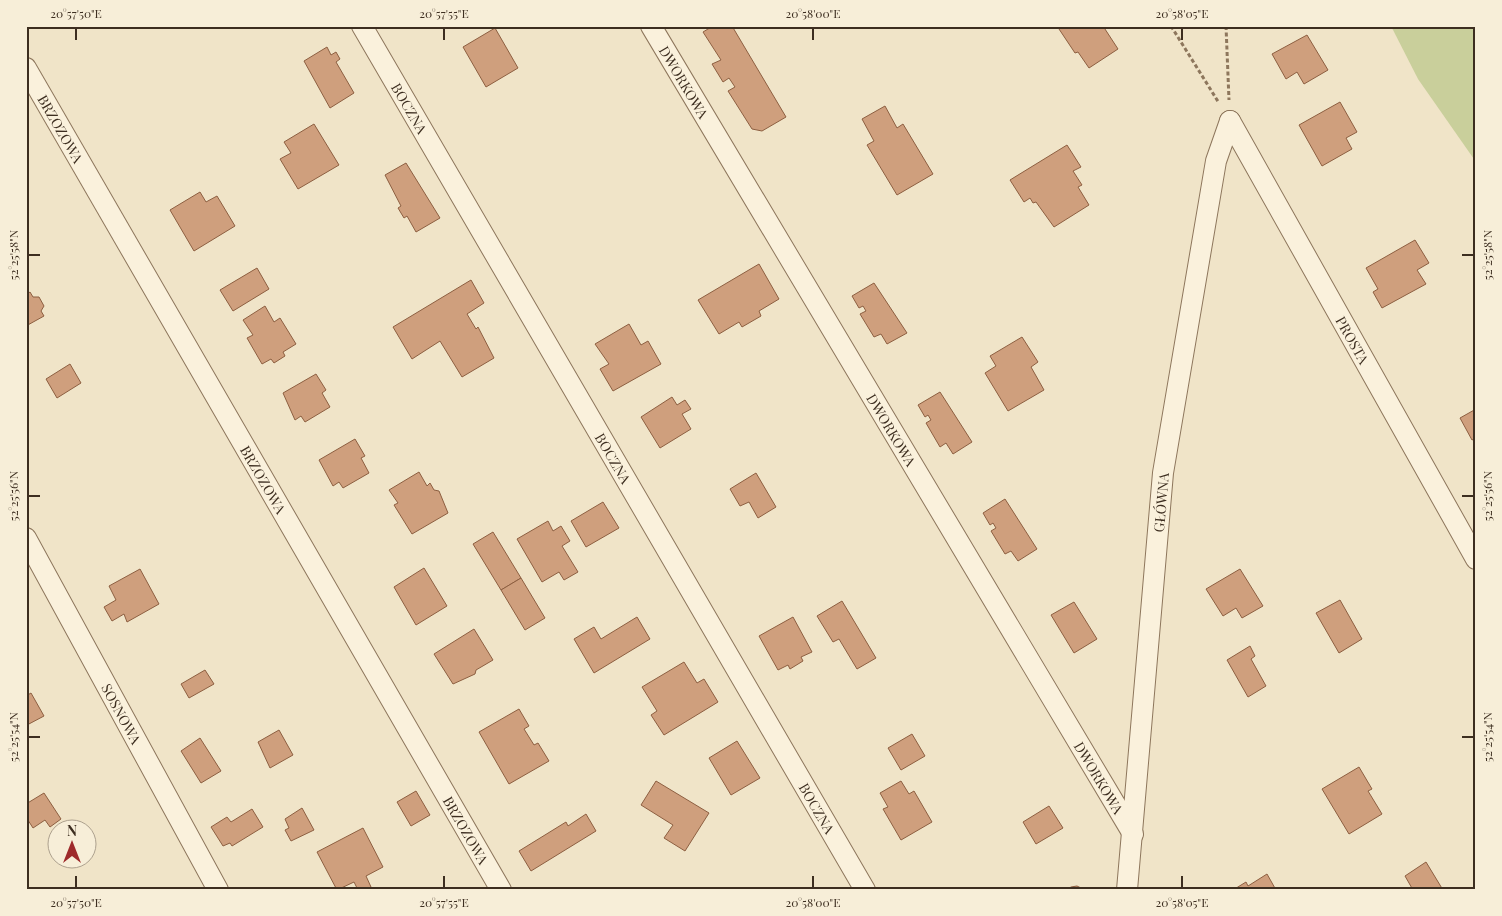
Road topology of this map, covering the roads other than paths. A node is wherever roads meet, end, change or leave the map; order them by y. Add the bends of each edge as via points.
1 (362, 26) edge
2 (651, 26) edge
3 (26, 68) edge
4 (1230, 121) joint
5 (26, 538) edge
6 (1476, 559) edge
7 (1133, 834) junction
8 (218, 890) edge
9 (501, 890) edge
10 (865, 890) edge
11 (1128, 890) edge

1 - 10 street, BOCZNA
2 - 7 street, DWORKOWA
3 - 9 street, BRZOZOWA
4 - 6 street, PROSTA
4 - 7 street, GŁÓWNA via 1216,161 1163,474
5 - 8 street, SOSNOWA
7 - 11 street, GŁÓWNA

